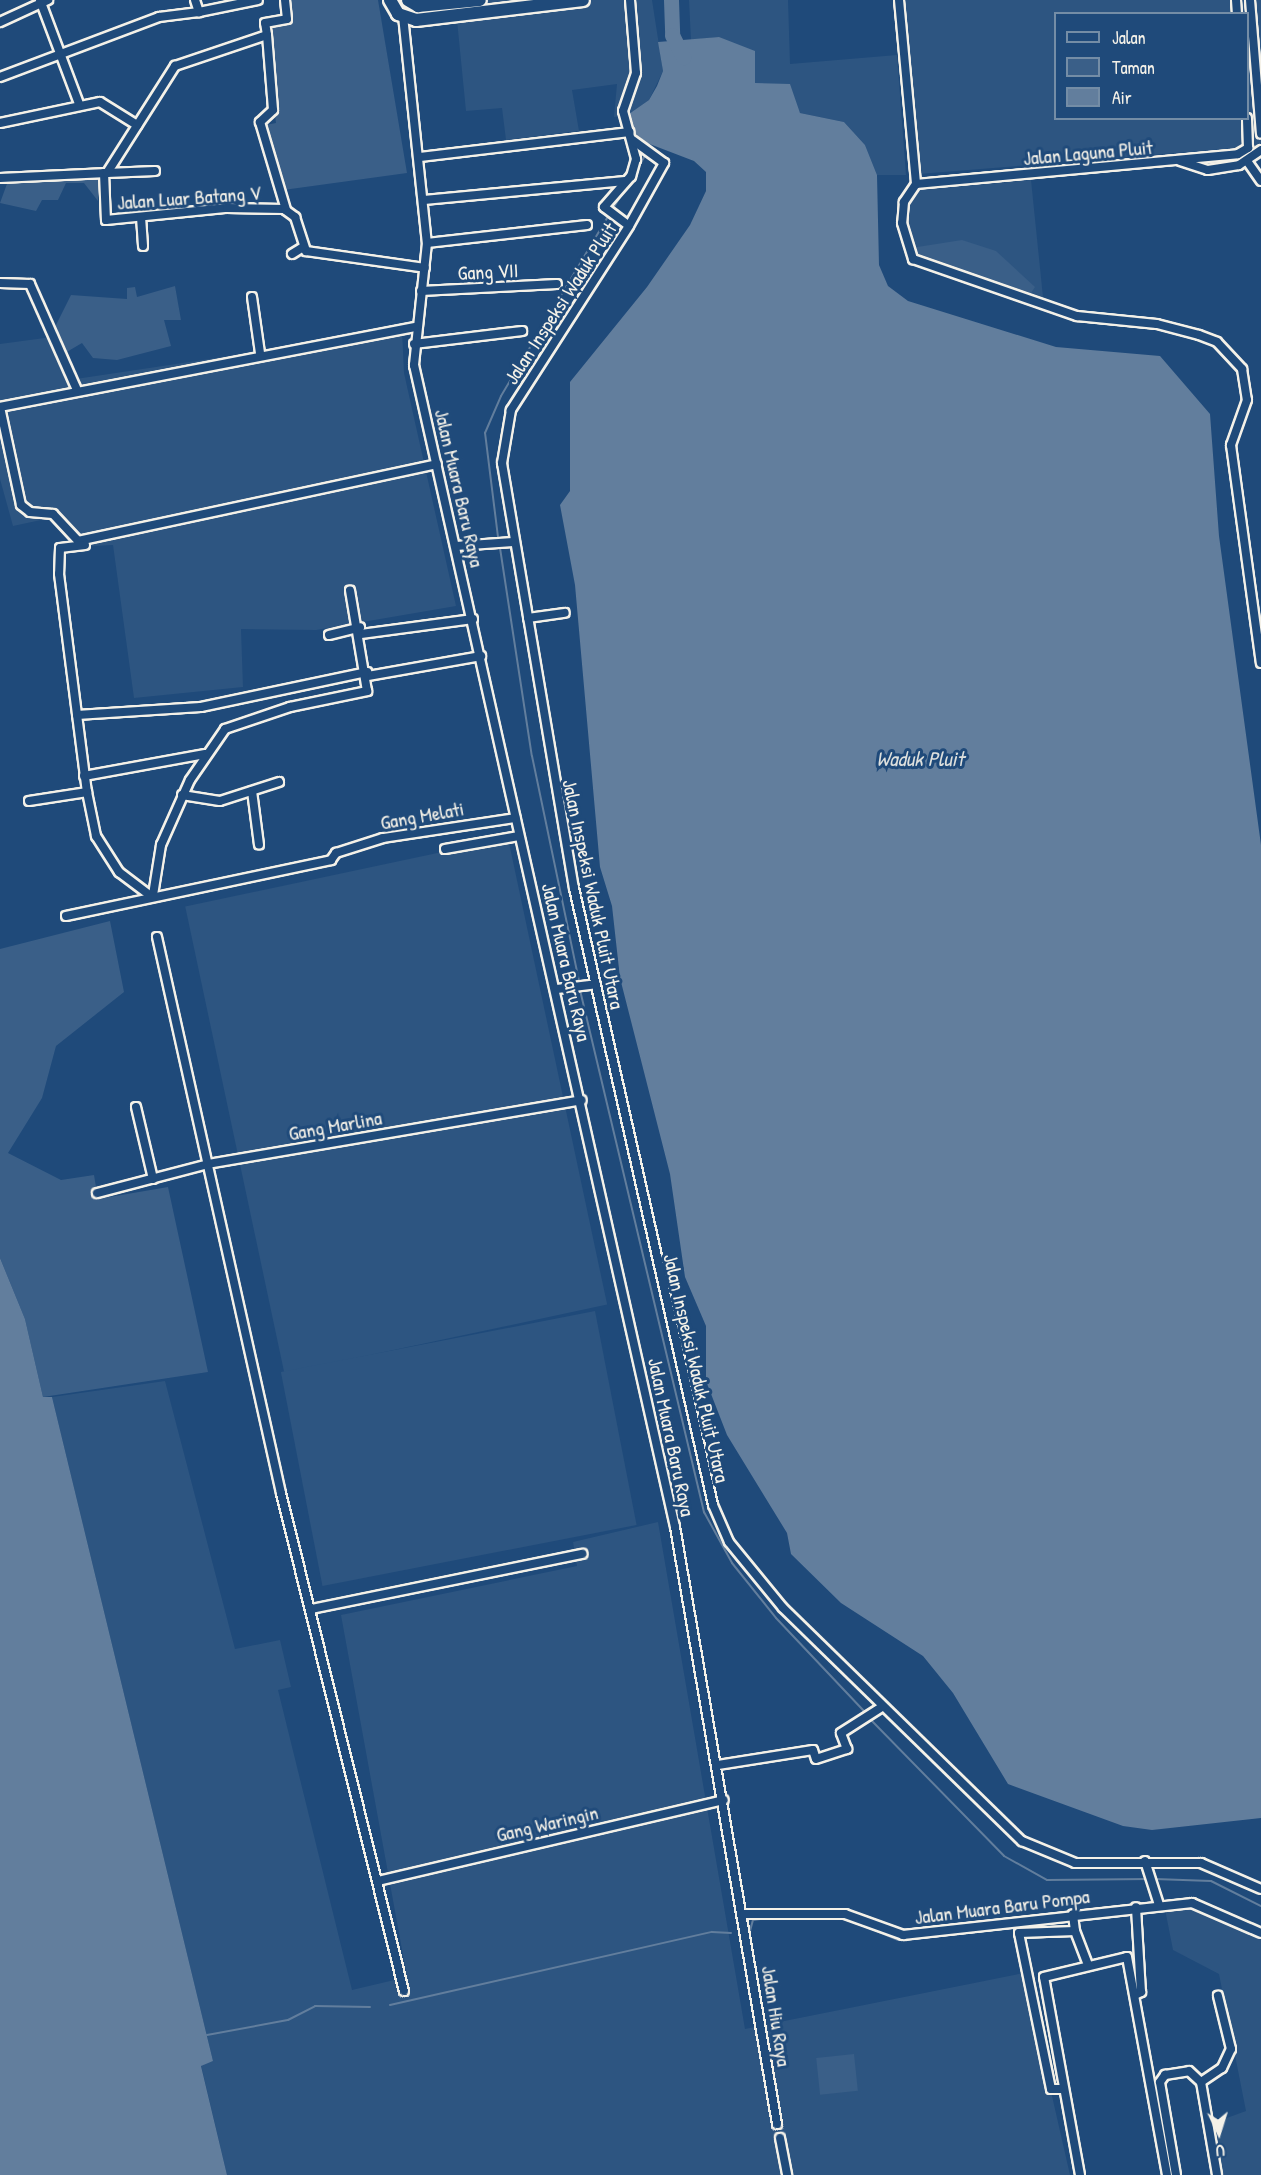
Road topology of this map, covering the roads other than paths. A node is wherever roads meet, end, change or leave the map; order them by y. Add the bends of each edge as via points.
1 (195, 0) edge
2 (258, 0) edge
3 (285, 0) edge
4 (390, 0) edge
5 (480, 0) edge
6 (583, 0) edge
7 (630, 0) edge
8 (899, 0) edge
9 (1250, 0) edge
10 (43, 1) edge
11 (409, 2) edge
12 (198, 12) junction
13 (403, 16) junction
14 (1250, 19) edge
15 (0, 22) edge
16 (267, 35) junction
17 (63, 53) junction
18 (0, 77) edge
19 (79, 104) junction
20 (1247, 120) edge
21 (0, 123) edge
22 (137, 125) junction
23 (1261, 134) edge
24 (631, 136) junction
25 (1261, 150) edge
26 (420, 157) junction
27 (1180, 161) junction
28 (1247, 161) junction
29 (155, 171) dead end
30 (106, 173) junction
31 (0, 178) edge
32 (625, 181) junction
33 (1261, 181) edge
34 (916, 184) junction
35 (424, 200) junction
36 (286, 210) junction
37 (141, 217) junction
38 (630, 224) junction
39 (587, 225) dead end
40 (427, 243) junction
41 (143, 246) dead end
42 (303, 247) junction
43 (292, 254) dead end
44 (425, 268) junction
45 (0, 282) edge
46 (557, 284) dead end
47 (421, 291) junction
48 (252, 297) dead end
49 (415, 327) junction
50 (522, 331) dead end
51 (414, 344) junction
52 (260, 353) junction
53 (78, 390) junction
54 (437, 464) junction
55 (94, 537) junction
56 (513, 542) junction
57 (456, 546) junction
58 (350, 590) dead end
59 (565, 613) dead end
60 (528, 618) junction
61 (473, 619) junction
62 (360, 631) junction
63 (329, 635) dead end
64 (481, 656) junction
65 (1261, 663) edge
66 (368, 674) junction
67 (77, 716) junction
68 (205, 754) junction
69 (84, 776) junction
70 (279, 782) dead end
71 (252, 791) junction
72 (87, 792) junction
73 (182, 795) junction
74 (29, 801) dead end
75 (515, 818) junction
76 (519, 836) junction
77 (259, 845) dead end
78 (445, 849) dead end
79 (151, 895) junction
80 (66, 916) dead end
81 (157, 937) dead end
82 (596, 984) junction
83 (557, 989) junction
84 (582, 1100) junction
85 (136, 1107) dead end
86 (208, 1164) junction
87 (153, 1179) junction
88 (97, 1193) dead end
89 (582, 1554) dead end
90 (310, 1609) junction
91 (882, 1707) junction
92 (718, 1765) junction
93 (724, 1800) junction
94 (1147, 1865) junction
95 (378, 1881) junction
96 (1261, 1889) edge
97 (1159, 1905) junction
98 (1136, 1907) junction
99 (744, 1914) junction
100 (1073, 1916) junction
101 (1075, 1931) junction
102 (1261, 1933) edge
103 (1088, 1963) junction
104 (404, 1990) dead end
105 (1135, 1995) junction
106 (1218, 1996) dead end
107 (1201, 2082) junction
108 (1063, 2089) junction
109 (777, 2124) dead end
110 (780, 2139) dead end
111 (786, 2175) edge
112 (1080, 2175) edge
113 (1167, 2175) edge
114 (1176, 2175) edge
115 (1217, 2175) edge

1 - 12 street
2 - 12 street
3 - 16 street via 287,19 265,23
4 - 13 highway
5 - 11 highway
6 - 13 highway via 416,20
7 - 24 street, Jalan Inspeksi Waduk Pluit via 636,73 623,111
8 - 34 street
9 - 14 street
10 - 15 street
10 - 17 street
12 - 17 street via 159,18
13 - 26 street, Jalan Muara Baru Raya
14 - 23 street
16 - 22 street, Jalan Luar Batang V via 175,66
16 - 36 street, Jalan Luar Batang V via 273,110 261,122
17 - 18 street
17 - 19 street
19 - 21 street
19 - 22 street via 104,103
20 - 27 street, Jalan Laguna Pluit via 1248,135 1242,152
22 - 30 street, Jalan Luar Batang V
24 - 26 street
24 - 32 street, Jalan Inspeksi Waduk Pluit via 636,159
24 - 38 street via 664,162
25 - 28 street
26 - 35 street, Jalan Muara Baru Raya
27 - 28 street via 1208,170
27 - 34 street, Jalan Laguna Pluit
28 - 33 street
29 - 30 street
30 - 31 street, Jalan Luar Batang V
30 - 37 street, Jalan Luar Batang V via 105,219
32 - 35 street
32 - 38 street, Jalan Inspeksi Waduk Pluit via 604,205
34 - 65 street via 902,212 909,252 918,262 1077,316 1157,324 1199,335 1234,357 1249,388 1230,438
35 - 40 street, Jalan Muara Baru Raya
36 - 37 street, Jalan Luar Batang V via 227,208
36 - 42 street, Jalan Luar Batang V via 295,217
37 - 41 street
38 - 56 street, Jalan Inspeksi Waduk Pluit via 511,410 502,463
39 - 40 street
40 - 44 street, Jalan Muara Baru Raya
42 - 43 street
42 - 44 street
44 - 47 street, Jalan Muara Baru Raya
45 - 53 street via 30,284
46 - 47 street, Gang VII
47 - 49 street, Jalan Muara Baru Raya
48 - 52 street
49 - 51 street, Jalan Muara Baru Raya
49 - 52 street
50 - 51 street
51 - 54 street, Jalan Muara Baru Raya
52 - 53 street
53 - 55 street via 0,407 21,505 30,512 53,514 78,541
54 - 55 street
54 - 57 street, Jalan Muara Baru Raya
55 - 67 street via 84,546 60,548
56 - 57 street
56 - 60 street, Jalan Inspeksi Waduk Pluit Utara
57 - 61 street, Jalan Muara Baru Raya
58 - 62 street
59 - 60 street
60 - 82 street, Jalan Inspeksi Waduk Pluit Utara
61 - 62 street
61 - 64 street, Jalan Muara Baru Raya
62 - 63 street
62 - 66 street
64 - 66 street
64 - 75 street, Jalan Muara Baru Raya
66 - 67 street via 201,708
66 - 68 street via 370,687 363,695 290,706 225,729
67 - 69 street
68 - 69 street
68 - 73 street
69 - 72 street
70 - 71 street
71 - 73 street via 215,802
71 - 77 street
72 - 74 street
72 - 79 street via 96,836 119,872
73 - 79 street via 161,845
75 - 76 street, Jalan Muara Baru Raya
75 - 79 street, Gang Melati via 383,838 336,853 331,860
76 - 78 street
76 - 83 street, Jalan Muara Baru Raya
79 - 80 street, Gang Melati
81 - 86 street
82 - 83 street
82 - 91 street, Jalan Inspeksi Waduk Pluit Utara via 713,1505 749,1570
83 - 84 street, Jalan Muara Baru Raya
84 - 86 street, Gang Marlina
84 - 92 street, Jalan Muara Baru Raya via 675,1527
85 - 87 street
86 - 87 street, Gang Marlina
86 - 90 street
87 - 88 street, Gang Marlina
89 - 90 street
90 - 95 street
91 - 92 street via 841,1733 847,1749 816,1759 813,1750
91 - 94 street, Jalan Inspeksi Waduk Pluit Utara via 1022,1841 1075,1863
92 - 93 street, Jalan Muara Baru Raya
93 - 95 street, Gang Waringin
93 - 99 street, Jalan Muara Baru Raya
94 - 96 street, Jalan Inspeksi Waduk Pluit Utara via 1201,1863
94 - 97 street
95 - 104 street
97 - 98 street, Jalan Muara Baru Pompa
97 - 102 street, Jalan Muara Baru Pompa via 1209,1908
98 - 100 street, Jalan Muara Baru Pompa
98 - 105 street via 1141,1992
99 - 100 street, Jalan Muara Baru Pompa via 845,1914 903,1935
99 - 109 street, Jalan Hiu Raya
100 - 101 street
101 - 103 street
101 - 108 street via 1019,1933 1051,2089
103 - 105 street via 1127,1957
103 - 108 street via 1044,1977
105 - 113 street
106 - 107 street via 1230,2054 1217,2075
107 - 114 street via 1189,2071 1165,2075 1160,2082
107 - 115 street
108 - 112 street
110 - 111 street

